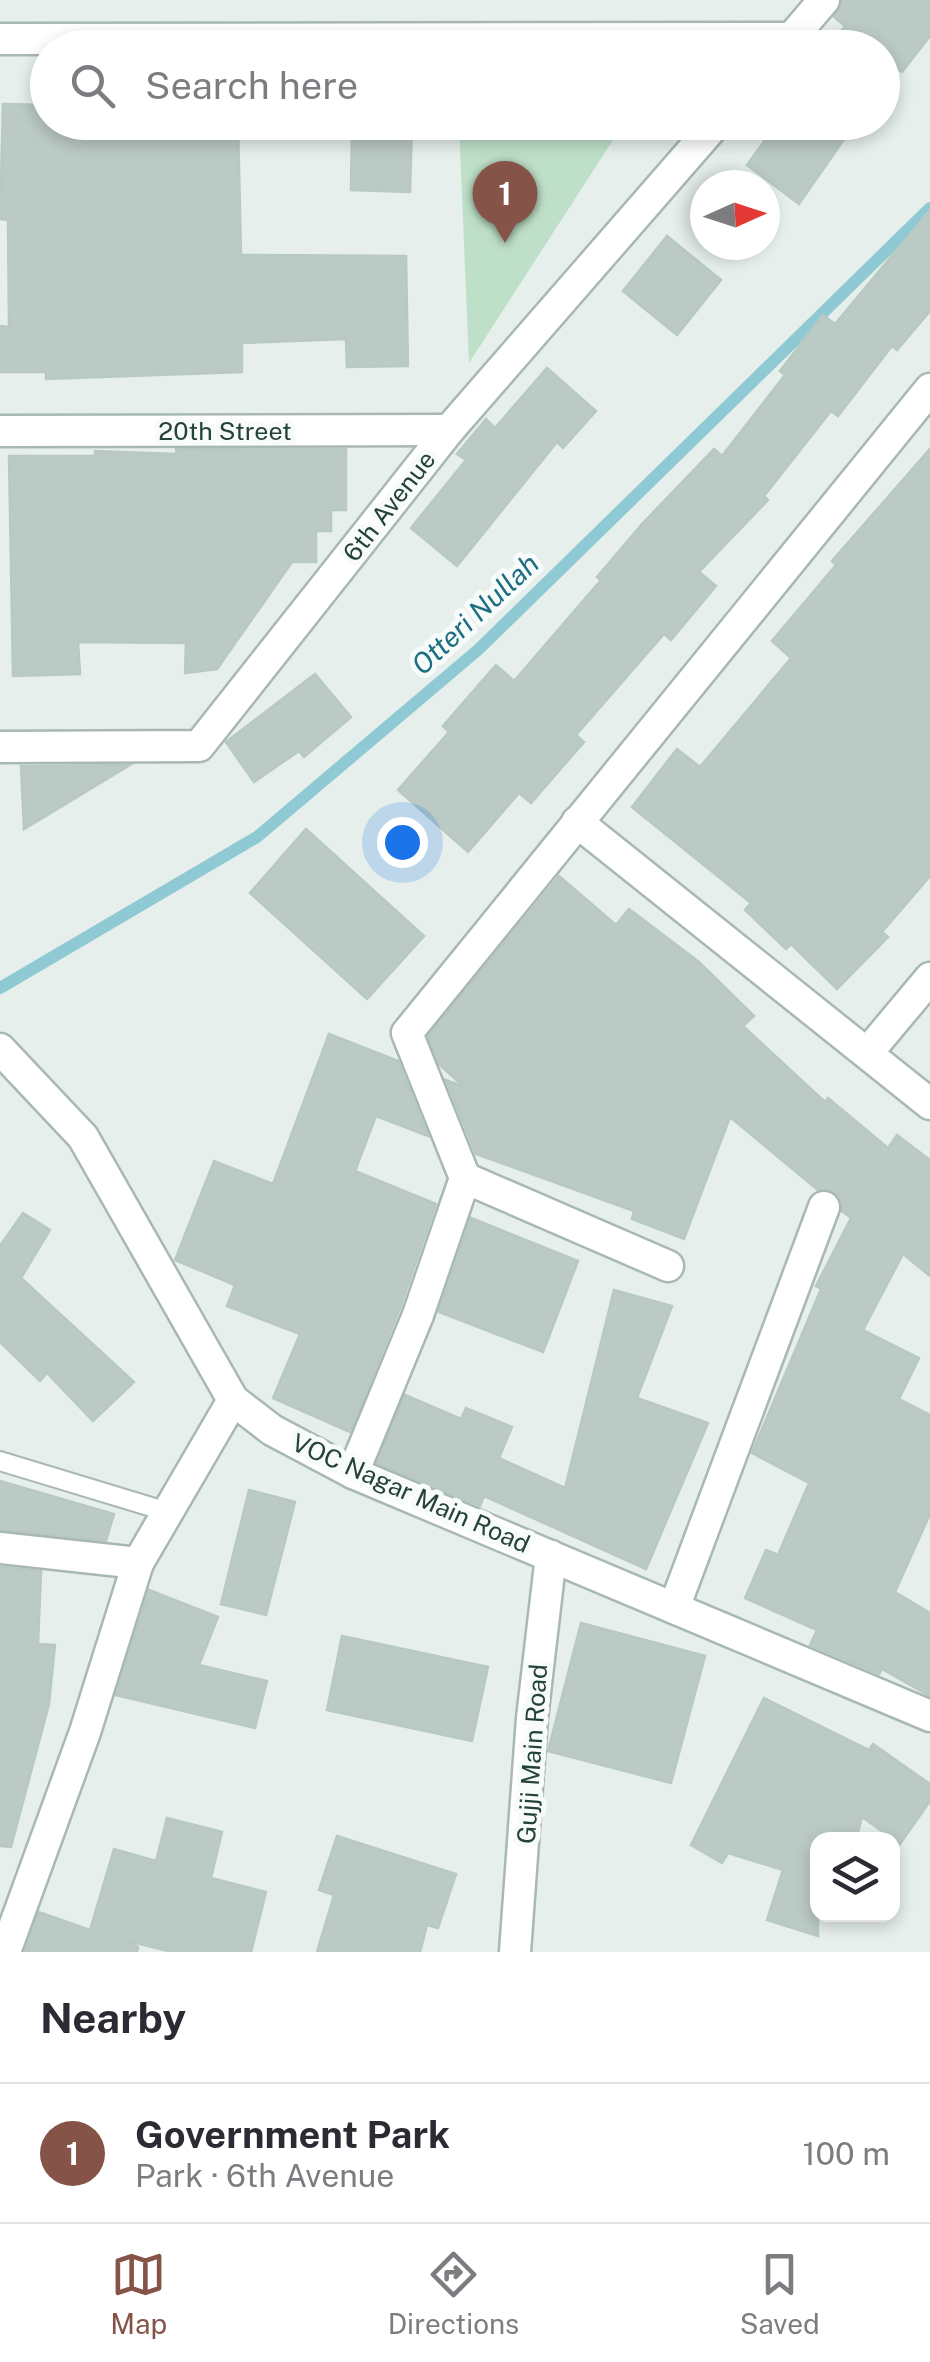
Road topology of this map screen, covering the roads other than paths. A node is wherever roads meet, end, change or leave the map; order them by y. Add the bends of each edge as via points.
1 (824, 0) edge
2 (798, 30) edge
3 (0, 39) edge
4 (30, 39) edge
5 (702, 140) edge
6 (930, 389) edge
7 (449, 430) junction
8 (0, 431) edge
9 (0, 747) edge
10 (578, 822) junction
11 (930, 978) edge
12 (0, 1050) edge
13 (869, 1051) junction
14 (930, 1104) edge
15 (465, 1178) junction
16 (824, 1208) dead end
17 (668, 1266) dead end
18 (232, 1400) junction
19 (0, 1460) edge
20 (353, 1472) junction
21 (168, 1512) junction
22 (0, 1548) edge
23 (551, 1556) junction
24 (138, 1564) junction
25 (674, 1608) junction
26 (930, 1716) edge
27 (6, 1952) edge
28 (515, 1952) edge

1 - 2 street
3 - 4 street
5 - 7 street, 6th Avenue
6 - 10 street
7 - 8 street, 20th Street
7 - 9 street, 6th Avenue via 199,746
10 - 13 street
10 - 15 street via 406,1033
11 - 13 street
12 - 18 street, VOC Nagar Main Road via 82,1137
13 - 14 street
15 - 17 street
15 - 20 street
16 - 25 street
18 - 20 street, VOC Nagar Main Road via 272,1430
18 - 21 street
19 - 21 lane
20 - 23 street, VOC Nagar Main Road
21 - 24 street
22 - 24 street
23 - 25 street, VOC Nagar Main Road
23 - 28 street, Gujji Main Road
24 - 27 street
25 - 26 street, VOC Nagar Main Road

